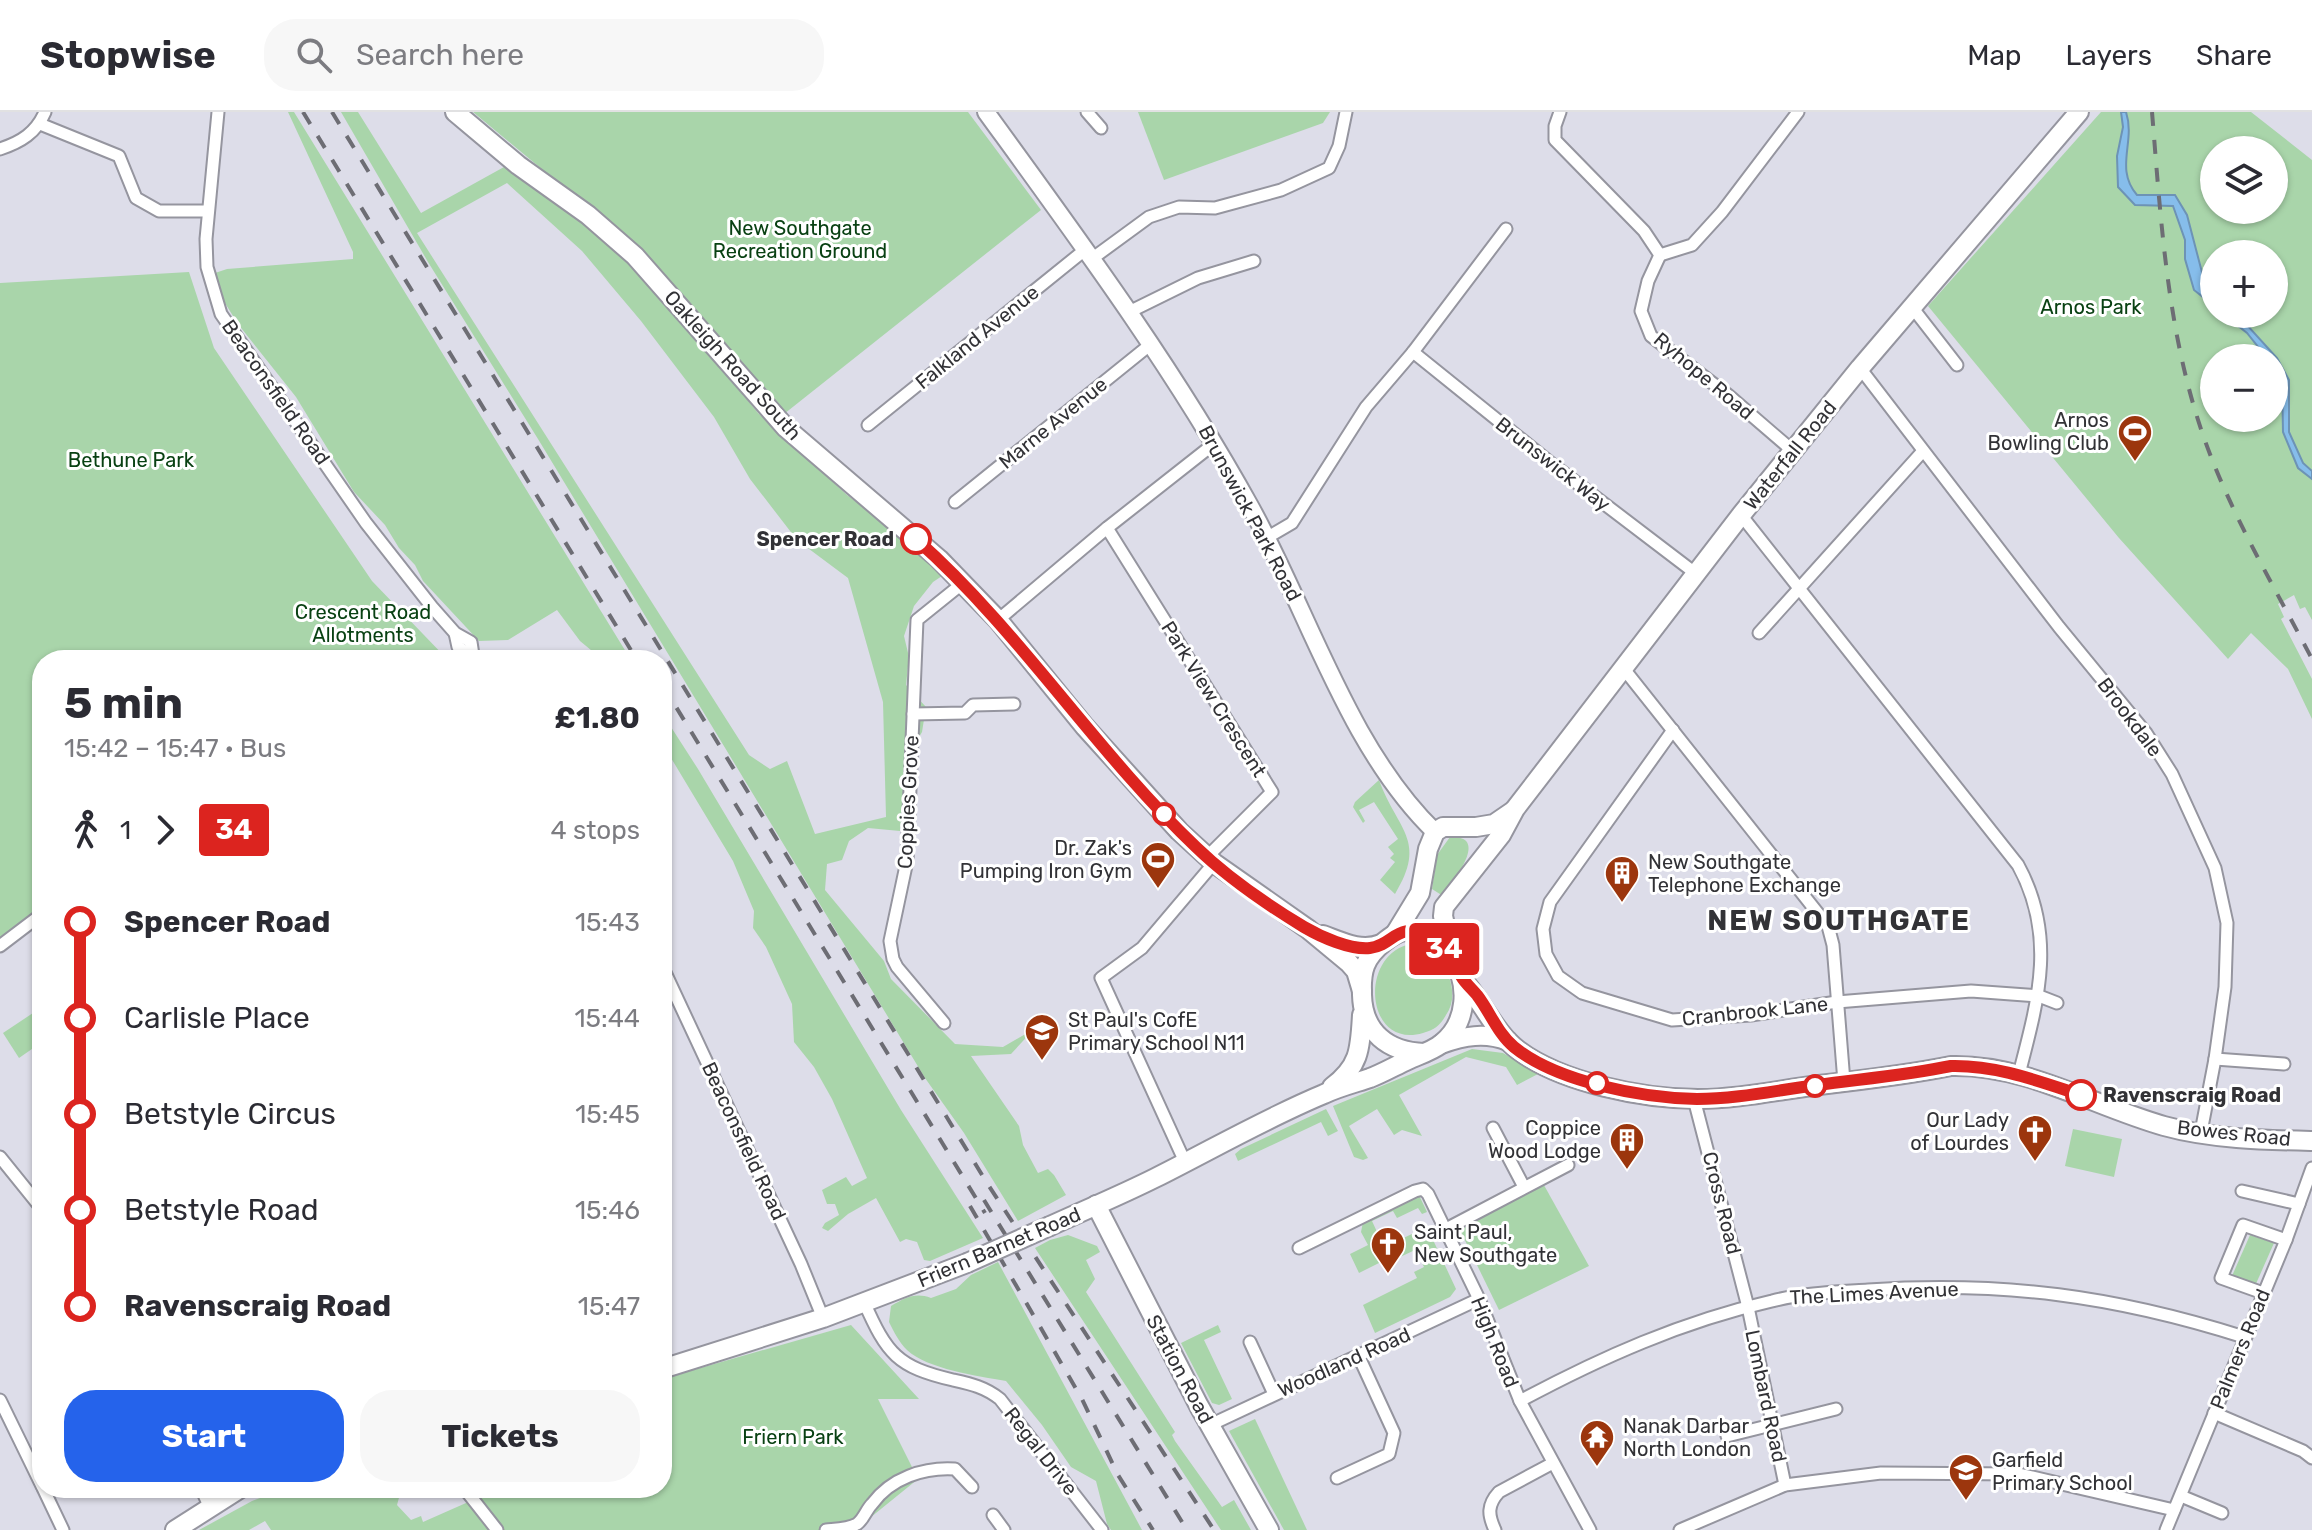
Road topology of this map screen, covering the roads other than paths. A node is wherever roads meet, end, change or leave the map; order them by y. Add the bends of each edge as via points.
1 (45, 112) edge
2 (218, 112) edge
3 (455, 112) edge
4 (986, 112) edge
5 (1087, 112) edge
6 (1346, 112) edge
7 (1560, 112) edge
8 (1798, 112) edge
9 (2079, 112) edge
10 (40, 124) junction
11 (1101, 128) dead end
12 (0, 149) edge
13 (208, 211) junction
14 (1506, 229) dead end
15 (1090, 253) junction
16 (1660, 255) junction
17 (1254, 261) dead end
18 (1912, 307) junction
19 (1129, 312) junction
20 (1151, 344) junction
21 (1413, 352) junction
22 (1957, 365) dead end
23 (1860, 368) junction
24 (868, 425) dead end
25 (1215, 443) junction
26 (1793, 451) junction
27 (1923, 451) junction
28 (955, 502) dead end
29 (1741, 515) junction
30 (1107, 528) junction
31 (1268, 537) junction
32 (1695, 573) junction
33 (963, 583) junction
34 (1798, 588) junction
35 (998, 620) junction
36 (1759, 633) dead end
37 (463, 650) edge
38 (1624, 669) junction
39 (1014, 704) dead end
40 (913, 714) junction
41 (1673, 730) junction
42 (1515, 809) junction
43 (1459, 828) junction
44 (1435, 832) junction
45 (1211, 860) junction
46 (1473, 871) junction
47 (32, 922) edge
48 (1308, 929) junction
49 (1388, 939) junction
50 (0, 946) edge
51 (1453, 960) junction
52 (1462, 979) junction
53 (672, 987) edge
54 (2039, 996) junction
55 (1362, 1000) junction
56 (1837, 1002) junction
57 (2057, 1003) dead end
58 (944, 1023) dead end
59 (1508, 1041) junction
60 (1441, 1044) junction
61 (1424, 1053) junction
62 (2215, 1059) junction
63 (2284, 1064) dead end
64 (2019, 1074) junction
65 (1844, 1082) junction
66 (1324, 1094) junction
67 (1694, 1099) junction
68 (1493, 1128) dead end
69 (2201, 1132) junction
70 (2312, 1141) edge
71 (0, 1157) edge
72 (1185, 1162) junction
73 (1568, 1165) dead end
74 (2312, 1168) edge
75 (1524, 1187) junction
76 (2242, 1191) dead end
77 (32, 1197) edge
78 (2299, 1204) junction
79 (1096, 1205) junction
80 (1446, 1229) junction
81 (2286, 1240) junction
82 (1299, 1248) dead end
83 (2263, 1293) junction
84 (1479, 1299) junction
85 (864, 1302) junction
86 (1748, 1307) junction
87 (823, 1318) junction
88 (2244, 1337) junction
89 (1250, 1342) dead end
90 (1359, 1357) junction
91 (672, 1363) edge
92 (1274, 1394) junction
93 (0, 1400) edge
94 (1520, 1401) junction
95 (1836, 1409) dead end
96 (2214, 1413) junction
97 (1771, 1424) junction
98 (1210, 1425) junction
99 (1727, 1436) dead end
100 (2312, 1458) edge
101 (1553, 1463) junction
102 (32, 1466) edge
103 (1337, 1478) dead end
104 (1785, 1485) junction
105 (972, 1487) dead end
106 (2181, 1496) junction
107 (47, 1498) edge
108 (206, 1498) edge
109 (226, 1498) edge
110 (472, 1498) edge
111 (210, 1508) junction
112 (2174, 1510) junction
113 (2222, 1513) dead end
114 (993, 1515) dead end
115 (63, 1530) edge
116 (175, 1530) edge
117 (497, 1530) edge
118 (826, 1530) edge
119 (1004, 1530) edge
120 (1102, 1530) edge
121 (1269, 1530) edge
122 (1495, 1530) edge
123 (1590, 1530) edge
124 (1680, 1530) edge
125 (2166, 1530) edge

1 - 10 street
2 - 13 street, Beaconsfield Road
3 - 33 main road, Oakleigh Road South via 635,256 786,428
4 - 15 street, Brunswick Park Road
5 - 11 street
6 - 15 street, Falkland Avenue via 1329,168 1281,190 1215,208 1179,207 1149,217
7 - 16 street via 1555,140 1644,231
8 - 16 street via 1692,245
9 - 18 main road, Waterfall Road
10 - 12 street via 20,142
10 - 13 street via 119,156 136,198 159,211
13 - 37 street, Beaconsfield Road via 207,267 221,314 366,523 455,633
14 - 21 street
15 - 19 street, Brunswick Park Road
15 - 24 street, Falkland Avenue
16 - 26 street, Ryhope Road via 1641,311 1651,336
17 - 19 street via 1198,278
18 - 22 street
18 - 23 main road, Waterfall Road
19 - 20 street, Brunswick Park Road
20 - 25 street, Brunswick Park Road
20 - 28 street, Marne Avenue
21 - 31 street via 1366,407 1292,523
21 - 32 street, Brunswick Way
23 - 26 main road, Waterfall Road
23 - 27 street, Brookdale
25 - 30 street
25 - 31 street, Brunswick Park Road
26 - 29 main road, Waterfall Road
27 - 34 street
27 - 62 street, Brookdale via 2146,733 2172,774 2215,868 2227,923
29 - 32 main road, Waterfall Road
29 - 34 street
30 - 35 street
30 - 45 street, Park View Crescent via 1272,792
31 - 44 street, Brunswick Park Road via 1353,717 1413,812
32 - 38 main road, Waterfall Road
33 - 35 main road, Oakleigh Road South
33 - 40 street, Coppies Grove via 917,620
34 - 36 street
34 - 54 street via 2018,865 2034,898
35 - 45 main road, Oakleigh Road South via 1085,727
38 - 41 street
38 - 42 main road, Waterfall Road
39 - 40 street via 973,705 965,713
40 - 58 street, Coppies Grove via 907,861 891,952 897,967
41 - 56 street via 1828,926
41 - 56 street, Cranbrook Lane via 1550,902 1543,929 1546,954 1558,976 1582,993 1672,1020
42 - 43 main road via 1494,824
42 - 46 main road, Waterfall Road
43 - 44 main road
43 - 46 main road via 1475,840
44 - 49 main road via 1420,893
45 - 48 main road, Oakleigh Road South
45 - 72 street via 1142,948 1101,978
46 - 51 main road, Waterfall Road via 1444,907
47 - 50 street
48 - 49 main road, Oakleigh Road South via 1351,946 1372,948
48 - 55 main road, Oakleigh Road South via 1356,971
49 - 51 main road via 1406,931 1429,937
49 - 55 main road via 1365,961
51 - 52 main road
52 - 59 main road, Bowes Road
52 - 60 main road via 1461,1014
53 - 87 street, Beaconsfield Road
54 - 56 street, Cranbrook Lane via 1971,991
54 - 57 street, Cranbrook Lane
54 - 64 street
55 - 61 main road via 1369,1027 1384,1042
55 - 66 main road, Friern Barnet Road via 1356,1062
56 - 65 street
59 - 60 main road, Bowes Road via 1485,1035
59 - 67 main road, Bowes Road via 1530,1058 1583,1079
60 - 61 main road
61 - 66 main road, Friern Barnet Road
62 - 63 street
62 - 69 street, Brookdale
64 - 65 main road, Bowes Road via 1951,1066
64 - 69 main road, Bowes Road via 2162,1125
65 - 67 main road, Bowes Road
66 - 72 main road, Friern Barnet Road
67 - 86 street, Cross Road
68 - 75 street
69 - 70 main road, Bowes Road
71 - 77 street
72 - 79 main road, Friern Barnet Road
73 - 75 street
74 - 78 street, Palmers Road
75 - 80 street
76 - 78 street
78 - 81 street, Palmers Road
79 - 85 main road, Friern Barnet Road, bridge
79 - 98 main road, Station Road
80 - 82 street, High Road via 1423,1189
80 - 84 street, High Road
81 - 83 street, Palmers Road
81 - 83 street via 2243,1225 2221,1278
83 - 88 street, Palmers Road
84 - 90 street, Woodland Road
84 - 94 street, High Road
85 - 87 main road, Friern Barnet Road
85 - 120 street, Regal Drive via 883,1341 908,1366 982,1387 1000,1399
86 - 88 street, The Limes Avenue via 1841,1292 2021,1290 2134,1306
86 - 94 street, The Limes Avenue via 1603,1358
86 - 97 street, Lombard Road
87 - 91 main road, Friern Barnet Road
88 - 96 street, Palmers Road
89 - 92 street
90 - 92 street, Woodland Road
90 - 103 street via 1394,1441 1389,1454
92 - 98 street, Woodland Road
93 - 102 street
94 - 101 street, High Road
95 - 97 street
96 - 100 street
96 - 106 street, Palmers Road
97 - 99 street
97 - 104 street, Lombard Road
98 - 121 main road, Station Road
101 - 122 street via 1499,1492 1489,1509
101 - 123 street, High Road
104 - 112 street via 1881,1473 2019,1474
104 - 124 street
105 - 118 street via 955,1469 921,1472 887,1487 861,1521
106 - 112 street, Palmers Road
106 - 113 street
107 - 115 street
108 - 111 street
109 - 111 main road
110 - 117 street
111 - 116 main road
112 - 125 street, Palmers Road
114 - 119 street

